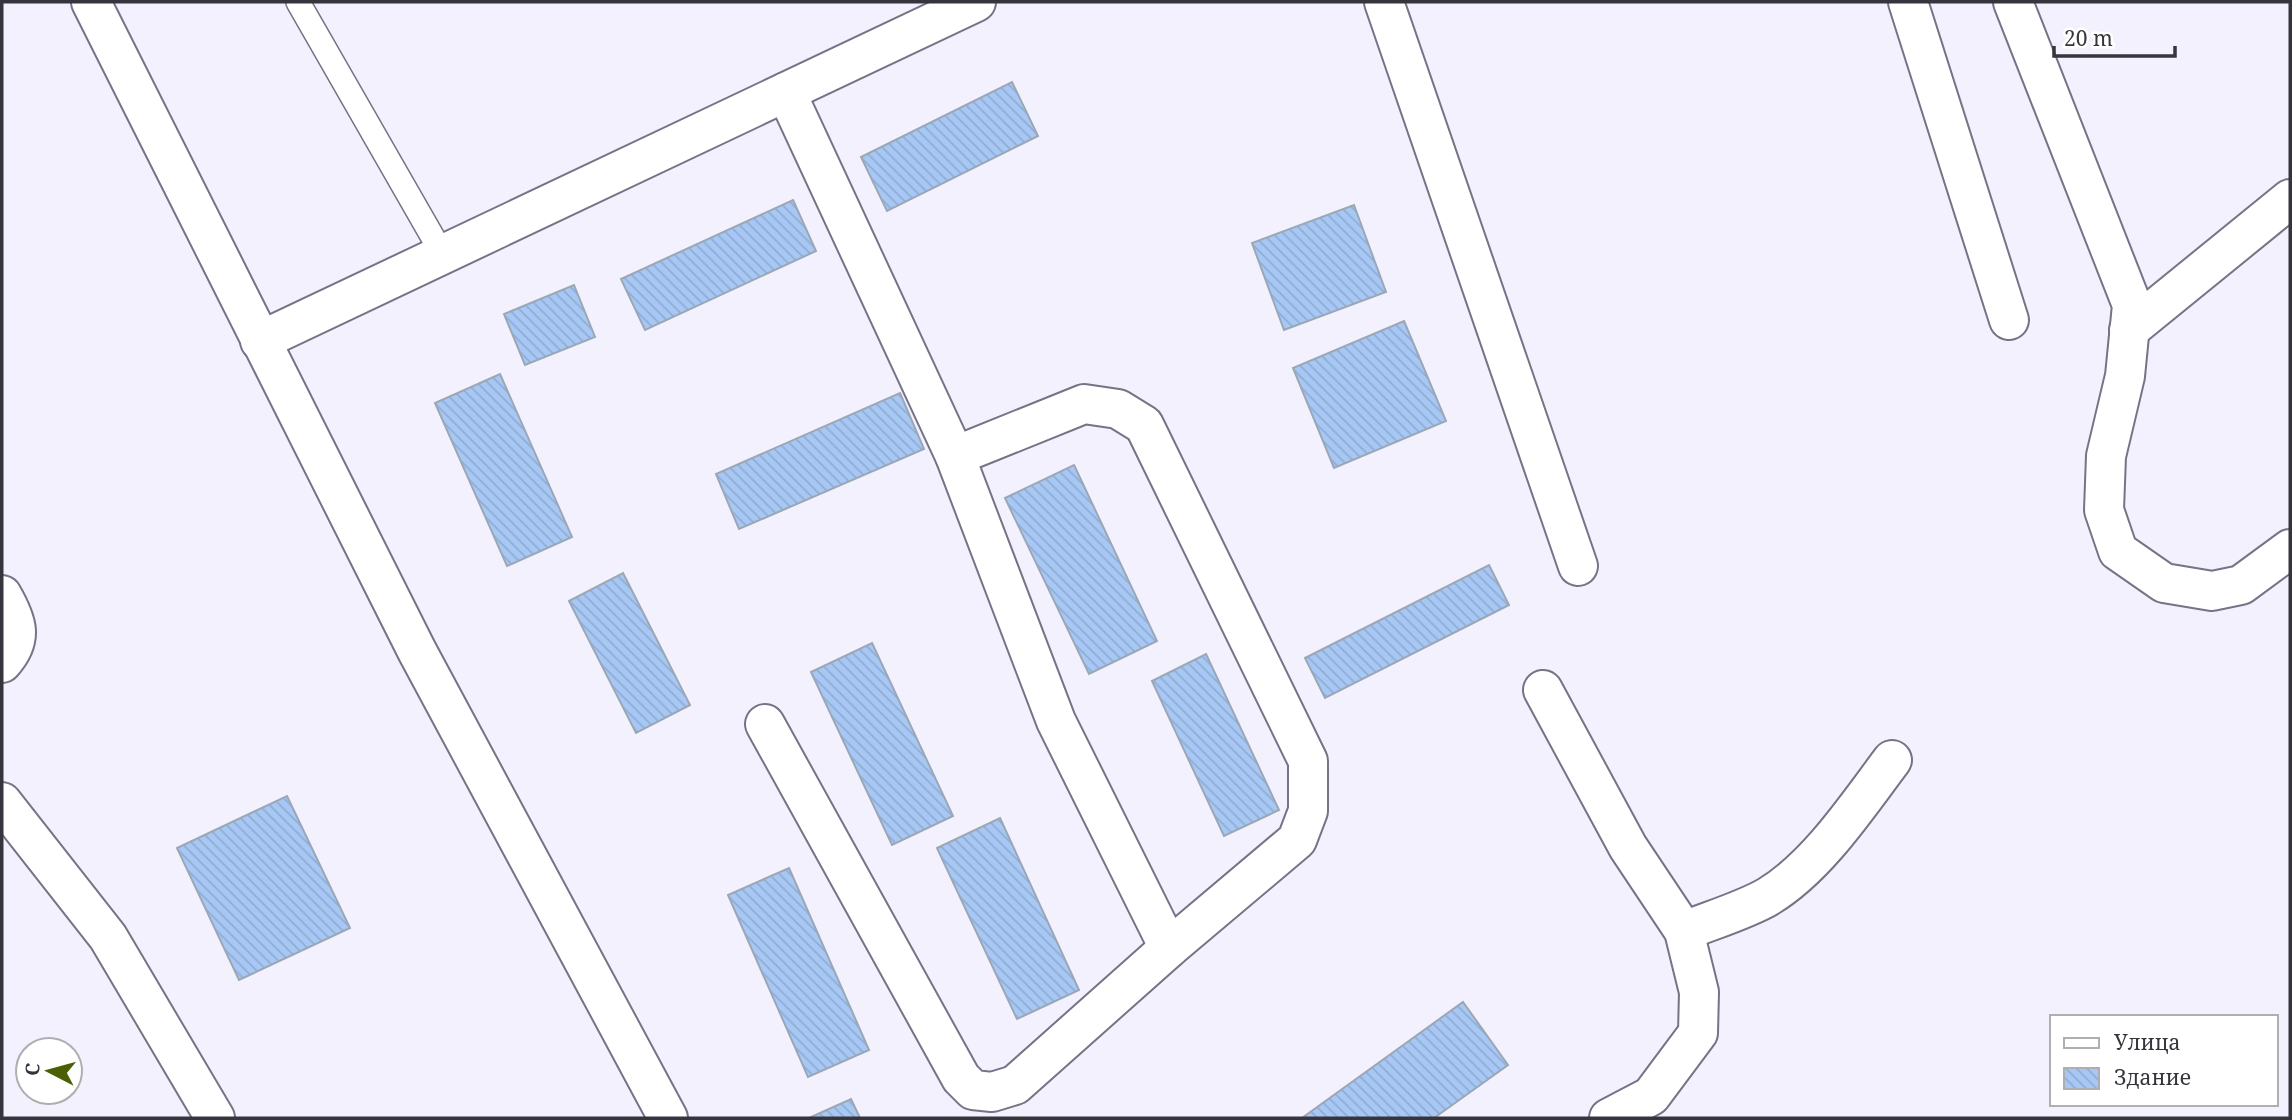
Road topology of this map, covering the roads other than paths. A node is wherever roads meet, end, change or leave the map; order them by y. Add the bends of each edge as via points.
1 (91, 2) edge
2 (298, 2) edge
3 (976, 2) edge
4 (1384, 2) edge
5 (1908, 2) edge
6 (2013, 2) edge
7 (938, 11) edge
8 (786, 92) junction
9 (2290, 199) edge
10 (443, 255) junction
11 (2009, 320) dead end
12 (2129, 330) junction
13 (260, 341) junction
14 (955, 456) junction
15 (2290, 549) edge
16 (1578, 566) dead end
17 (2, 595) edge
18 (2, 663) edge
19 (1544, 690) dead end
20 (765, 724) dead end
21 (1892, 760) dead end
22 (2, 802) edge
23 (1684, 931) junction
24 (1169, 948) junction
25 (215, 1118) edge
26 (667, 1118) edge
27 (1609, 1118) edge

1 - 13 street
2 - 10 lane
3 - 7 street
4 - 16 street
5 - 11 street
6 - 12 street via 2132,305
7 - 8 street
8 - 10 street
8 - 14 street
9 - 12 street
10 - 13 street
12 - 15 street via 2125,376 2105,469 2104,510 2118,551 2164,583 2212,591 2241,585
13 - 26 street via 417,651
14 - 24 street via 1056,722
14 - 24 street via 1084,404 1118,409 1144,425 1308,761 1308,811 1297,840
17 - 18 street via 13,613 17,635
19 - 23 street via 1628,847
20 - 24 street via 961,1078 973,1090 992,1092 1016,1084
21 - 23 street via 1812,861 1769,896
22 - 25 street via 108,937
23 - 27 street via 1699,992 1698,1033 1651,1096

